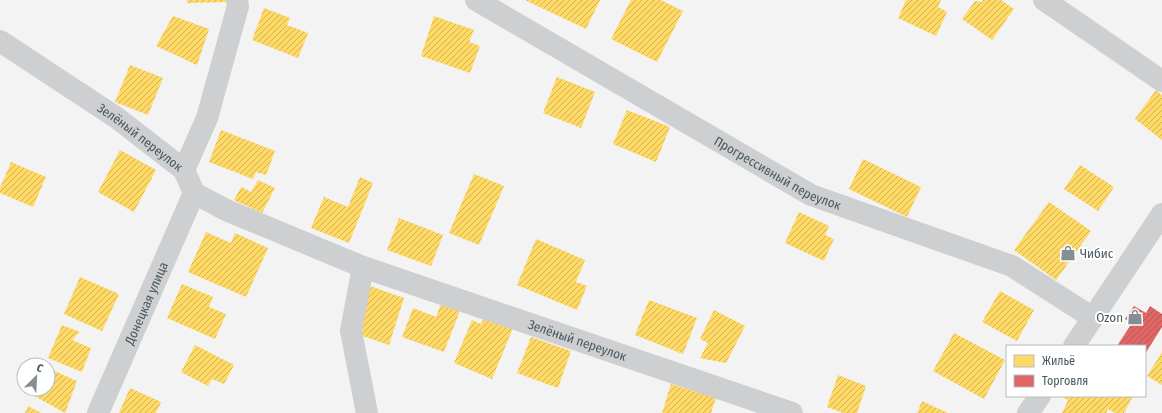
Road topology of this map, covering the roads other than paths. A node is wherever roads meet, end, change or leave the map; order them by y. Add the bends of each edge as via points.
1 (237, 0) edge
2 (476, 0) edge
3 (1044, 0) edge
4 (0, 41) edge
5 (1162, 81) edge
6 (184, 170) junction
7 (194, 193) junction
8 (1162, 214) edge
9 (363, 267) junction
10 (1093, 318) junction
11 (1075, 345) edge
12 (1039, 397) edge
13 (98, 413) edge
14 (368, 413) edge
15 (792, 413) edge
16 (1028, 413) edge

1 - 6 street via 238,6 207,118
2 - 10 street, Прогрессивный переулок via 811,195 1012,266
3 - 5 street
4 - 6 street, Зелёный переулок via 117,118
6 - 7 street, Зелёный переулок
7 - 9 street, Зелёный переулок via 226,210
7 - 13 street, Донецкая улица
8 - 10 street
9 - 14 street via 351,331
9 - 15 street, Зелёный переулок
10 - 11 street
12 - 16 street

